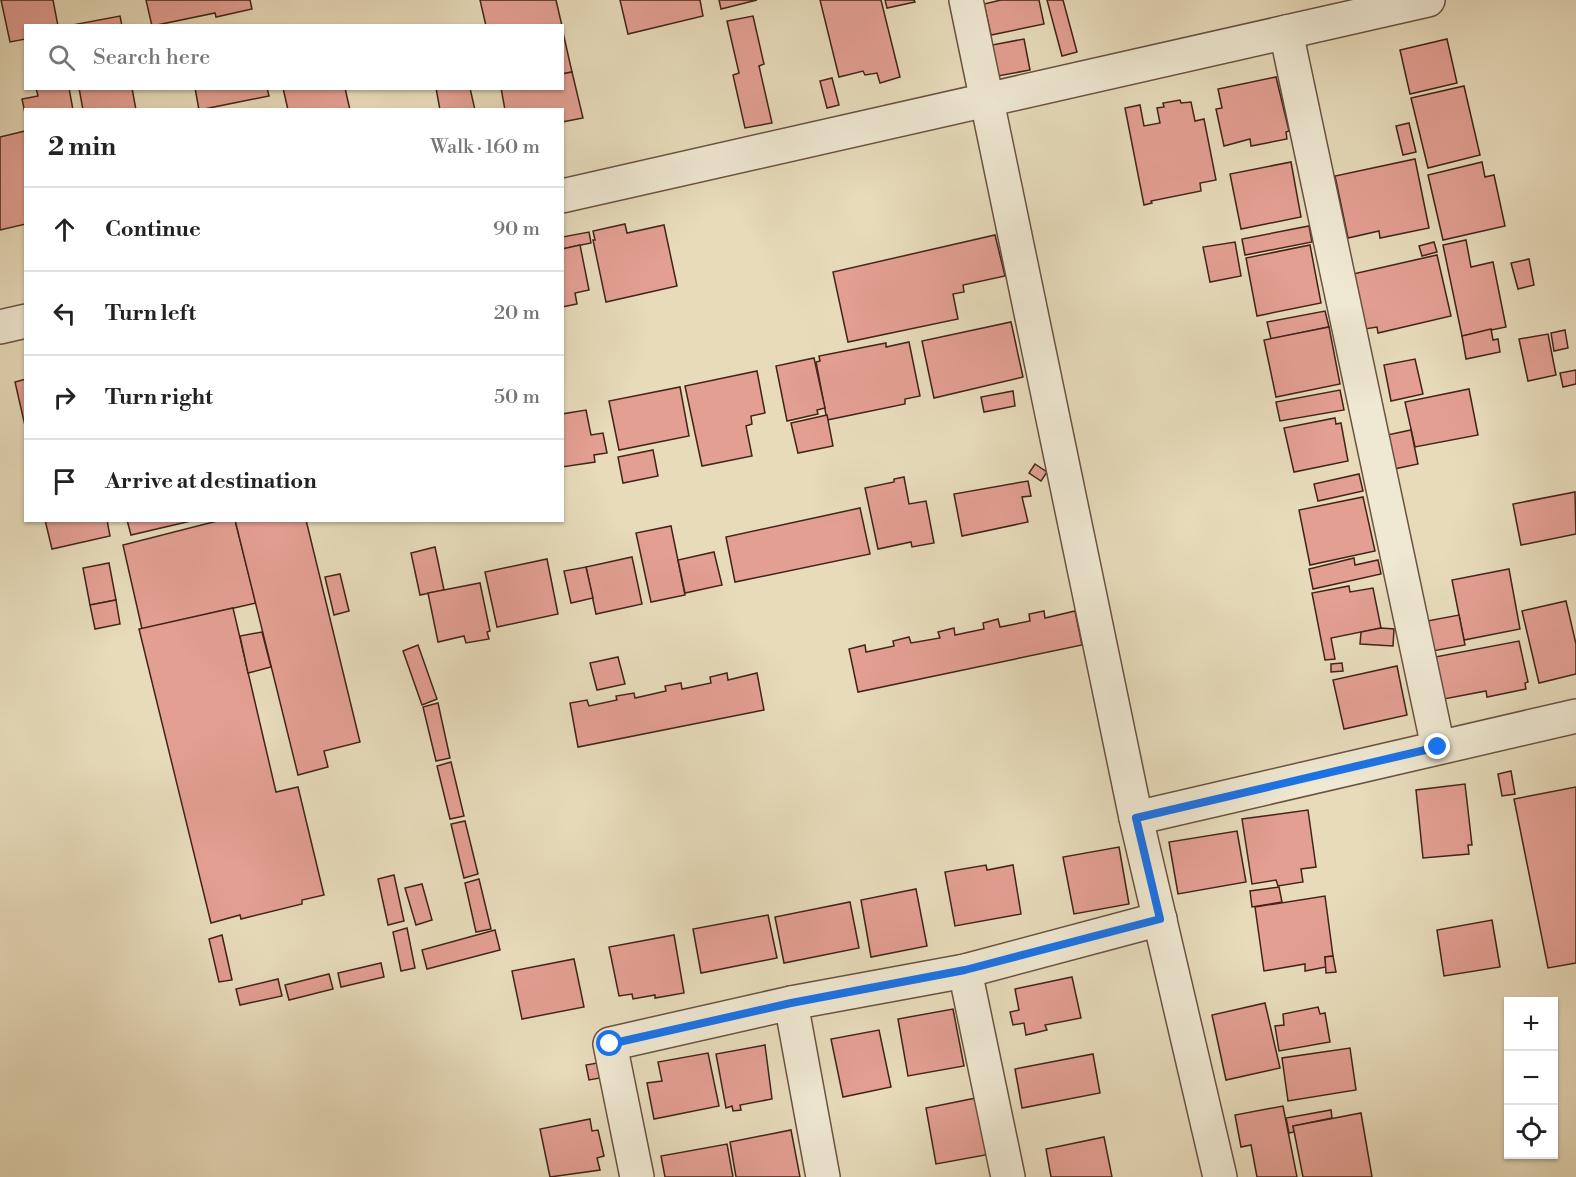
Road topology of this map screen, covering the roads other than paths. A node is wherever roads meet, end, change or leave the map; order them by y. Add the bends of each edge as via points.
1 (966, 0) edge
2 (1428, 0) edge
3 (1286, 32) junction
4 (988, 98) junction
5 (564, 196) edge
6 (24, 321) edge
7 (0, 327) edge
8 (1576, 717) edge
9 (1438, 747) junction
10 (1136, 818) junction
11 (1160, 919) junction
12 (965, 970) junction
13 (791, 1003) junction
14 (637, 1177) edge
15 (824, 1177) edge
16 (1008, 1177) edge
17 (1220, 1177) edge

1 - 4 street
2 - 3 street
3 - 4 street
3 - 9 street
4 - 5 street
4 - 10 street
6 - 7 street
8 - 9 street
9 - 10 street
10 - 11 street
11 - 12 street
11 - 17 street
12 - 13 street
12 - 16 street
13 - 14 street via 610,1044
13 - 15 street

